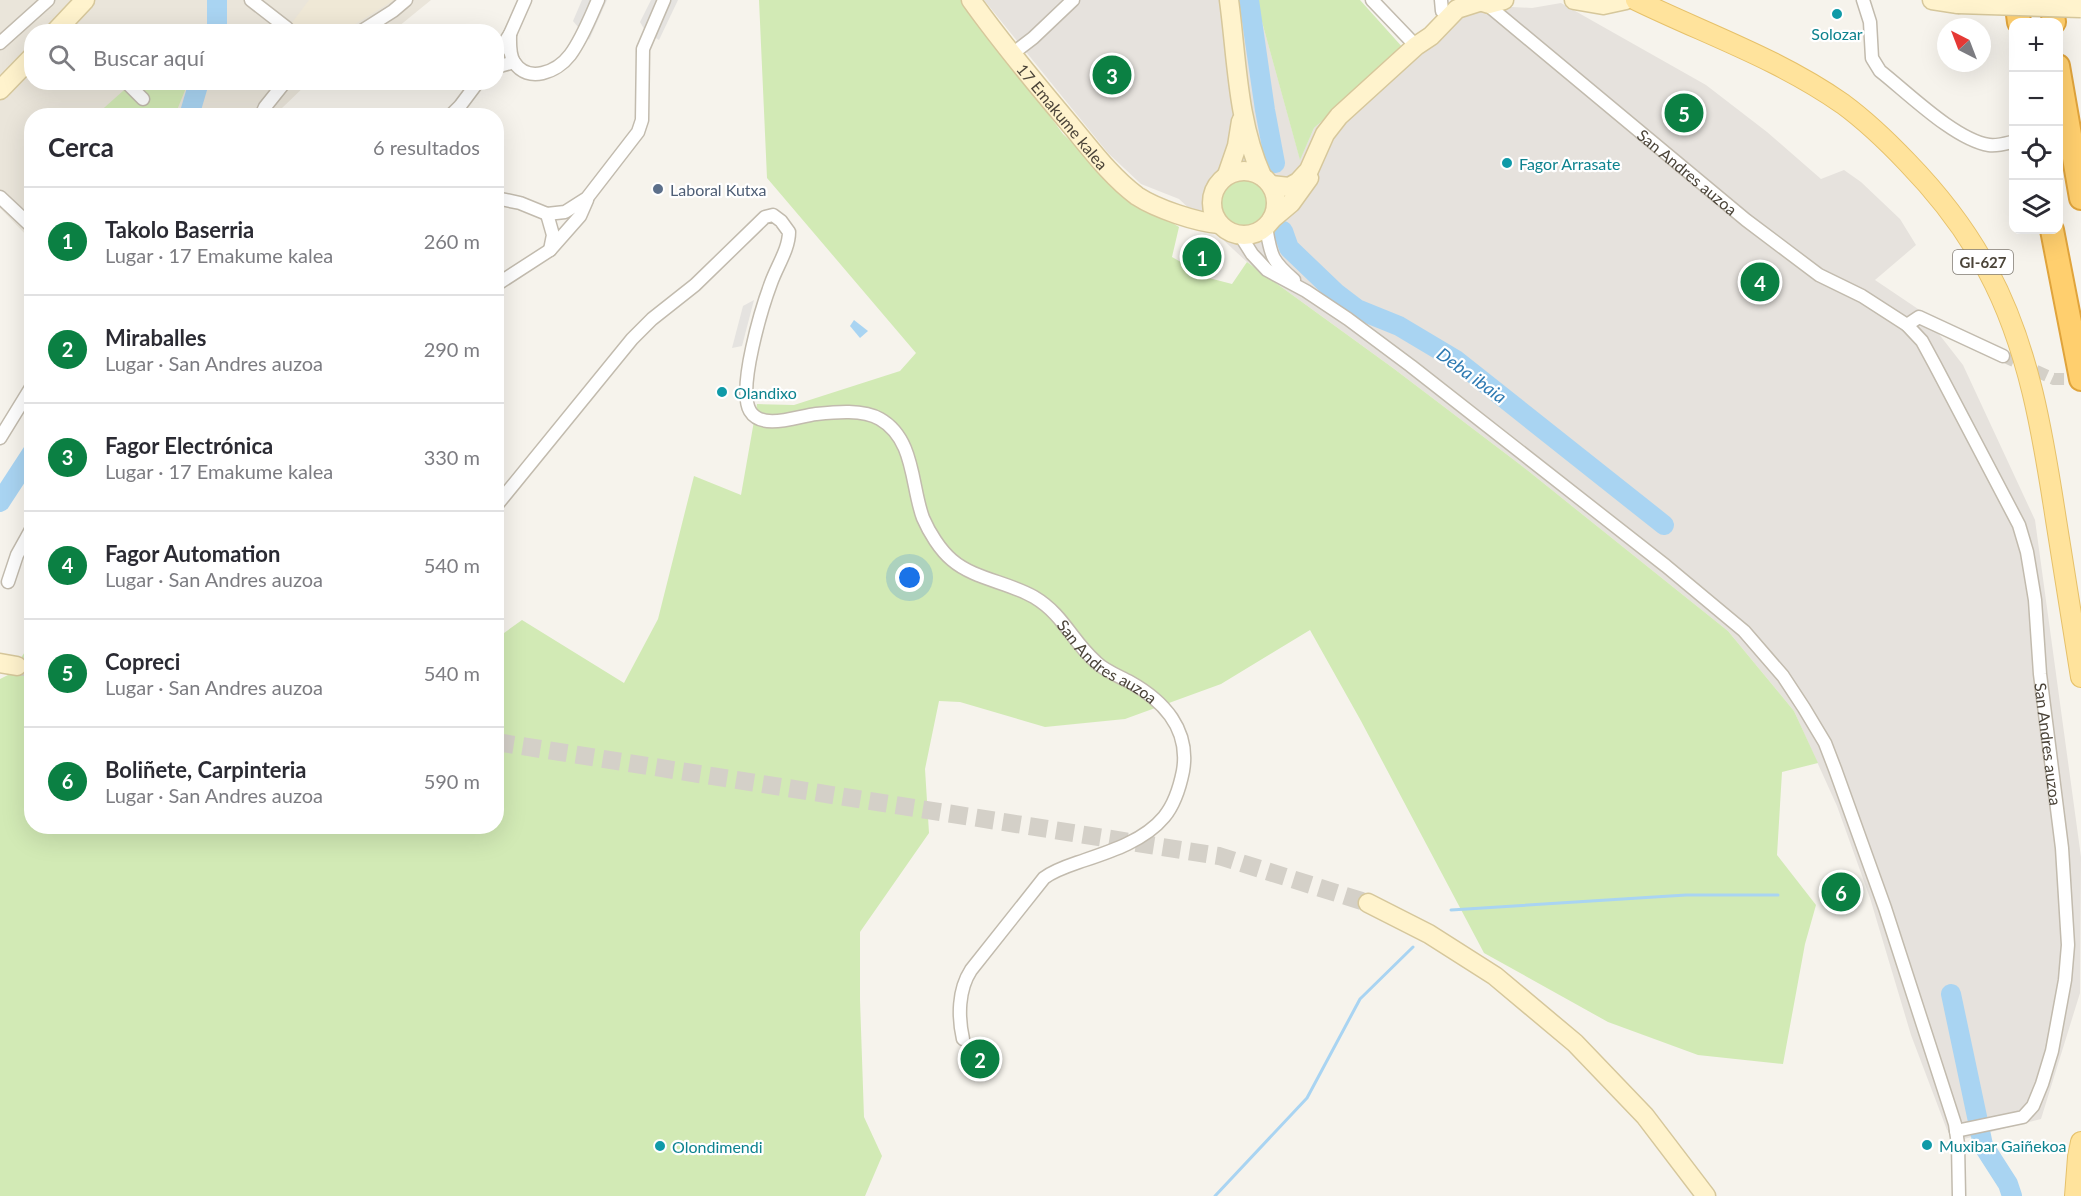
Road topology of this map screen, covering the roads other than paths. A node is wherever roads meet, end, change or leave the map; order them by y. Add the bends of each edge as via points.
1 (48, 0) edge
2 (85, 0) edge
3 (251, 0) edge
4 (406, 0) edge
5 (525, 0) edge
6 (598, 0) edge
7 (664, 0) edge
8 (971, 0) edge
9 (1072, 0) edge
10 (1228, 0) edge
11 (1372, 0) edge
12 (1504, 0) edge
13 (1574, 0) edge
14 (1626, 0) edge
15 (1863, 0) edge
16 (1932, 0) edge
17 (2016, 0) edge
18 (2051, 0) edge
19 (1479, 2) edge
20 (1445, 4) edge
21 (1644, 4) edge
22 (2081, 8) edge
23 (2018, 18) edge
24 (2053, 18) edge
25 (67, 24) edge
26 (282, 24) edge
27 (373, 24) edge
28 (510, 34) junction
29 (0, 43) edge
30 (504, 43) edge
31 (1416, 46) junction
32 (1011, 48) junction
33 (514, 62) junction
34 (24, 65) edge
35 (504, 65) edge
36 (2059, 72) edge
37 (0, 90) edge
38 (134, 90) edge
39 (278, 90) edge
40 (472, 90) edge
41 (144, 99) dead end
42 (266, 108) edge
43 (458, 108) edge
44 (1242, 116) junction
45 (2009, 143) edge
46 (1309, 170) junction
47 (1227, 175) junction
48 (1266, 180) junction
49 (1213, 192) junction
50 (0, 197) edge
51 (587, 198) junction
52 (2081, 198) edge
53 (504, 199) edge
54 (1172, 212) junction
55 (547, 214) junction
56 (24, 220) edge
57 (1269, 223) junction
58 (1219, 224) junction
59 (2053, 234) edge
60 (1240, 235) junction
61 (550, 250) junction
62 (504, 280) edge
63 (1306, 291) junction
64 (1907, 325) junction
65 (2003, 356) tunnel mouth
66 (2081, 379) edge
67 (24, 399) edge
68 (0, 438) edge
69 (504, 496) edge
70 (24, 542) edge
71 (9, 582) dead end
72 (2081, 677) edge
73 (1368, 903) tunnel mouth
74 (963, 1039) dead end
75 (1956, 1131) junction
76 (2081, 1142) edge
77 (1706, 1196) edge
78 (1959, 1196) edge
79 (2075, 1196) edge

1 - 29 street
2 - 25 street
3 - 26 street
4 - 27 street
5 - 28 street
6 - 33 street via 576,47 555,69 538,75 524,71
7 - 51 street via 643,49 642,120 638,132
8 - 32 street, 17 Emakume kalea
9 - 32 street
10 - 44 street
11 - 31 street
12 - 19 street
13 - 14 street via 1603,6
15 - 45 street via 1872,58 1880,71 1962,135 1988,145
16 - 22 street, bridge
17 - 23 highway
18 - 24 highway
19 - 31 street via 1457,9
19 - 64 street, San Andres auzoa via 1490,7 1746,220 1819,275
20 - 31 street
21 - 72 main road, GI-627 via 1767,59 1844,105 1925,180 1965,233 2005,308 2041,425
28 - 30 street
28 - 33 street
31 - 46 street via 1339,116 1325,134
32 - 54 street, 17 Emakume kalea via 1109,170 1146,201
33 - 35 street
34 - 37 street
36 - 52 highway
38 - 41 street
39 - 42 street
40 - 43 street
44 - 47 street
44 - 48 street via 1254,158
46 - 48 street via 1289,187
46 - 57 street via 1305,185
47 - 48 street via 1244,171
47 - 49 street
48 - 57 street via 1276,201
49 - 54 street via 1197,204
49 - 58 street via 1212,209
50 - 56 street
51 - 55 street via 565,212
51 - 61 street via 580,216
53 - 55 street
54 - 58 street, 17 Emakume kalea
55 - 61 street via 553,235
57 - 60 street via 1249,235
57 - 63 street via 1270,254
58 - 60 street
59 - 66 highway
60 - 63 street via 1267,270
61 - 62 street
63 - 75 street via 1411,366 1666,566 1744,631 1783,676 1825,743 1886,908
64 - 65 street via 1919,317
64 - 75 street, San Andres auzoa via 1931,357 2019,525 2027,552 2067,910 2066,968 2052,1051 2033,1106 2023,1117
67 - 68 street
69 - 74 street, San Andres auzoa via 652,319 765,217 773,215 781,221 789,232 789,241 770,284 752,348 747,404 750,412 759,420 770,421 857,412 884,422 907,454 924,519 949,557 967,571 1017,587 1054,611 1099,665 1140,688 1161,706 1183,742 1181,779 1164,817 1135,839 1044,878 971,970 959,1016
70 - 71 street
73 - 77 street via 1429,934 1495,976 1575,1043 1645,1116
75 - 78 street
76 - 79 main road

